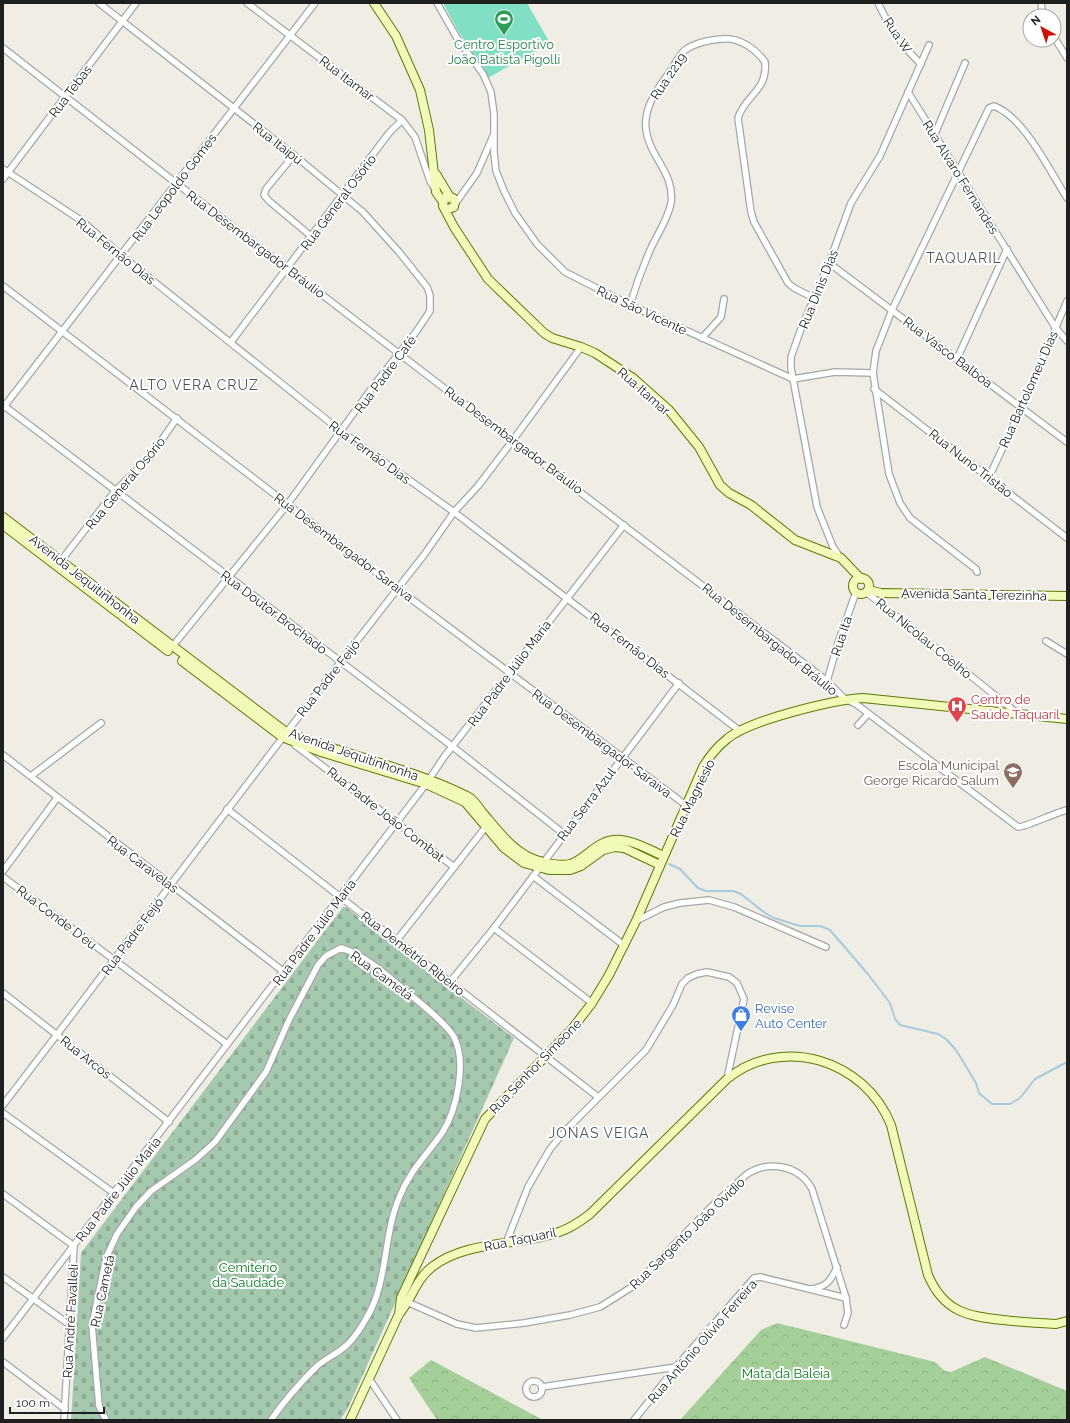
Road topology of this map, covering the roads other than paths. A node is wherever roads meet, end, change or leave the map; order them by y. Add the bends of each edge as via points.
1 (99, 3) edge
2 (136, 3) edge
3 (247, 3) edge
4 (315, 3) edge
5 (374, 3) edge
6 (437, 3) edge
7 (878, 3) edge
8 (122, 22) junction
9 (290, 35) junction
10 (929, 45) dead end
11 (3, 48) edge
12 (1061, 48) edge
13 (1067, 58) edge
14 (920, 64) junction
15 (964, 64) dead end
16 (908, 92) junction
17 (65, 96) junction
18 (233, 109) junction
19 (402, 120) junction
20 (494, 134) junction
21 (934, 136) junction
22 (294, 155) junction
23 (426, 170) junction
24 (5, 171) edge
25 (435, 172) junction
26 (958, 174) junction
27 (3, 179) edge
28 (176, 183) junction
29 (436, 192) junction
30 (343, 195) junction
31 (1067, 198) edge
32 (453, 201) junction
33 (444, 205) junction
34 (454, 227) junction
35 (312, 237) junction
36 (1007, 249) junction
37 (122, 256) junction
38 (829, 263) junction
39 (288, 268) junction
40 (3, 286) edge
41 (814, 298) junction
42 (724, 299) dead end
43 (1067, 301) edge
44 (630, 305) junction
45 (431, 306) joint
46 (892, 310) junction
47 (1055, 327) junction
48 (62, 331) junction
49 (702, 338) junction
50 (1067, 341) edge
51 (231, 342) junction
52 (581, 347) junction
53 (400, 353) junction
54 (957, 359) junction
55 (873, 372) junction
56 (793, 379) junction
57 (874, 389) junction
58 (4, 406) edge
59 (1022, 407) junction
60 (177, 418) junction
61 (342, 432) junction
62 (513, 440) junction
63 (1067, 442) edge
64 (989, 477) junction
65 (115, 491) junction
66 (287, 504) junction
67 (454, 512) junction
68 (3, 517) edge
69 (3, 525) edge
70 (624, 525) junction
71 (1067, 538) edge
72 (837, 557) junction
73 (59, 563) junction
74 (977, 572) dead end
75 (228, 577) junction
76 (858, 580) junction
77 (398, 589) junction
78 (868, 589) junction
79 (96, 592) junction
80 (856, 592) junction
81 (1067, 596) edge
82 (567, 597) junction
83 (1046, 641) dead end
84 (172, 647) junction
85 (1067, 654) edge
86 (340, 662) junction
87 (509, 673) junction
88 (827, 681) junction
89 (679, 683) junction
90 (844, 699) junction
91 (868, 714) junction
92 (1019, 715) junction
93 (1067, 718) edge
94 (101, 723) dead end
95 (858, 725) dead end
96 (740, 731) junction
97 (286, 736) junction
98 (453, 747) junction
99 (322, 749) junction
100 (3, 755) edge
101 (622, 756) junction
102 (319, 762) junction
103 (31, 776) junction
104 (428, 782) junction
105 (57, 798) junction
106 (687, 806) junction
107 (227, 809) junction
108 (1067, 810) edge
109 (397, 822) junction
110 (488, 824) junction
111 (564, 834) junction
112 (664, 856) junction
113 (540, 865) junction
114 (660, 865) junction
115 (454, 867) junction
116 (3, 872) edge
117 (3, 876) edge
118 (533, 876) junction
119 (171, 884) junction
120 (341, 896) junction
121 (636, 921) junction
122 (494, 928) junction
123 (397, 940) junction
124 (625, 946) junction
125 (826, 947) dead end
126 (114, 960) junction
127 (284, 972) junction
128 (450, 982) junction
129 (3, 993) edge
130 (592, 1003) junction
131 (57, 1035) junction
132 (227, 1044) junction
133 (547, 1056) junction
134 (727, 1079) junction
135 (598, 1097) junction
136 (3, 1105) edge
137 (3, 1112) edge
138 (169, 1122) junction
139 (3, 1194) edge
140 (115, 1194) junction
141 (506, 1243) junction
142 (74, 1246) junction
143 (837, 1266) junction
144 (3, 1277) edge
145 (808, 1289) junction
146 (401, 1298) junction
147 (846, 1298) junction
148 (32, 1299) junction
149 (408, 1303) junction
150 (399, 1314) junction
151 (1067, 1321) edge
152 (70, 1325) junction
153 (844, 1326) dead end
154 (3, 1338) edge
155 (3, 1362) edge
156 (676, 1367) junction
157 (370, 1380) junction
158 (542, 1387) dead end
159 (65, 1409) junction
160 (64, 1420) edge
161 (106, 1420) edge
162 (271, 1420) edge
163 (350, 1420) edge
164 (397, 1420) edge
165 (634, 1420) edge

1 - 8 street, Rua Itaipú
2 - 8 street, Rua Tebas
3 - 9 street, Rua Itamar
4 - 9 street, Rua Leopoldo Gomes
5 - 25 street via 396,36 420,90
6 - 20 street, Rua São Vicente via 483,74 491,92
7 - 14 street, Rua W via 904,48
8 - 17 street, Rua Tebas
8 - 18 street, Rua Itaipú
9 - 18 street, Rua Leopoldo Gomes
9 - 19 street, Rua Itamar
10 - 14 street, Rua Dinis Dias
11 - 17 street, Rua Desembargador Bráulio
12 - 13 street
14 - 16 street, Rua Dinis Dias
15 - 21 street
16 - 21 street, Rua Alvaro Fernandes
16 - 38 street, Rua Dinis Dias via 880,156 851,203
17 - 24 street, Rua Tebas
17 - 28 street, Rua Desembargador Bráulio
18 - 22 street, Rua Itaipú
18 - 28 street, Rua Leopoldo Gomes
19 - 23 street, Rua Itamar via 415,137
19 - 30 street, Rua General Osório
20 - 32 street via 477,173 466,190
20 - 44 street, Rua São Vicente via 496,171 515,213 537,244 565,272
21 - 26 street, Rua Alvaro Fernandes
22 - 30 street, Rua Itaipú
22 - 35 street via 264,195
23 - 25 street via 432,175
23 - 29 street, Rua Itamar
24 - 27 street, Rua Tebas
24 - 37 street, Rua Fernão Dias via 82,222
25 - 29 street
25 - 32 street
26 - 31 street via 988,110 991,106 997,107 1012,116 1022,127
26 - 36 street, Rua Alvaro Fernandes
26 - 46 street
28 - 37 street, Rua Leopoldo Gomes
28 - 39 street, Rua Desembargador Bráulio
29 - 33 street, Rua Itamar
30 - 35 street, Rua General Osório
30 - 45 street, Rua Itaipú via 363,212 408,264 427,288
32 - 33 street via 448,209
32 - 34 street
33 - 34 street, Rua Itamar
34 - 52 street, Rua Itamar via 488,279 544,333
35 - 39 street, Rua General Osório
36 - 47 street, Rua Alvaro Fernandes
36 - 54 street
37 - 48 street, Rua Leopoldo Gomes
37 - 51 street, Rua Fernão Dias
38 - 41 street, Rua Dinis Dias
38 - 46 street, Rua Vasco Balboa
39 - 51 street, Rua General Osório
39 - 53 street, Rua Desembargador Bráulio
40 - 48 street, Rua Desembargador Saraiva
41 - 44 street, Rua 2219 via 788,283 754,222 738,118 741,109 758,91 764,80 765,62 752,48 730,38 708,40 684,51 650,102 646,129 649,144 669,179 670,204 638,279
41 - 56 street, Rua Dinis Dias via 791,357
42 - 49 street via 721,317
43 - 47 street, Rua Bartolomeu Dias
44 - 49 street, Rua São Vicente
45 - 53 street, Rua Padre Café via 428,316
46 - 54 street, Rua Vasco Balboa
46 - 55 street via 876,351
47 - 50 street, Rua Alvaro Fernandes
47 - 59 street, Rua Bartolomeu Dias
48 - 58 street, Rua Leopoldo Gomes
48 - 60 street, Rua Desembargador Saraiva
49 - 56 street, Rua São Vicente
51 - 61 street, Rua Fernão Dias
52 - 62 street, Rua Padre Feijó
52 - 72 street, Rua Itamar via 627,374 668,410 698,447 720,485 751,505 795,540
53 - 61 street, Rua Padre Café via 374,385
53 - 62 street, Rua Desembargador Bráulio
54 - 59 street, Rua Vasco Balboa
55 - 56 street via 835,372
55 - 57 street
56 - 72 street, Rua Dinis Dias via 817,506
57 - 64 street, Rua Nuno Tristão
57 - 74 street via 889,474 905,511 910,518
58 - 65 street, Rua Doutor Brochado
59 - 63 street, Rua Vasco Balboa
59 - 64 street, Rua Bartolomeu Dias
60 - 65 street, Rua General Osório via 149,458
60 - 66 street, Rua Desembargador Saraiva
61 - 66 street, Rua Padre Café
61 - 67 street, Rua Fernão Dias
62 - 67 street, Rua Padre Feijó via 478,486
62 - 70 street, Rua Desembargador Bráulio
64 - 71 street, Rua Nuno Tristão
65 - 73 street, Rua General Osório
65 - 75 street, Rua Doutor Brochado
66 - 75 street, Rua Padre Café
66 - 77 street, Rua Desembargador Saraiva
67 - 77 street, Rua Padre Feijó
67 - 82 street, Rua Fernão Dias
68 - 73 street, Avenida Jequitinhonha
69 - 73 street, Avenida Jequitinhonha
70 - 82 street, Rua Padre Júlio Maria
70 - 88 street, Rua Desembargador Bráulio
72 - 76 street
73 - 79 street, Avenida Jequitinhonha
75 - 84 street, Rua Padre Café
75 - 86 street, Rua Doutor Brochado
76 - 78 street via 866,580
76 - 80 street via 853,587
77 - 86 street, Rua Padre Feijó
77 - 87 street, Rua Desembargador Saraiva
78 - 80 street via 861,594
78 - 81 street, Avenida Santa Terezinha via 881,593
78 - 92 street, Rua Nicolau Coelho
79 - 84 street, Avenida Jequitinhonha
79 - 97 street, Avenida Jequitinhonha
80 - 88 street, Rua Ita
82 - 87 street, Rua Padre Júlio Maria
82 - 89 street, Rua Fernão Dias
83 - 85 street
84 - 97 street, Avenida Jequitinhonha
86 - 97 street, Rua Padre Feijó
86 - 98 street, Rua Doutor Brochado
87 - 98 street, Rua Padre Júlio Maria
87 - 101 street, Rua Desembargador Saraiva
88 - 90 street, Rua Desembargador Bráulio
89 - 96 street, Rua Fernão Dias
89 - 101 street, Rua Serra Azul
90 - 91 street via 856,704
90 - 92 street, Rua Desembargador Bráulio via 871,698
90 - 96 street, Rua Magnésio via 790,713
91 - 95 street
91 - 108 street via 1018,827
92 - 93 street, Rua Desembargador Bráulio
94 - 103 street
96 - 106 street, Rua Magnésio via 727,739 707,761
97 - 99 street, Avenida Jequitinhonha
97 - 102 street, Rua Padre João Combat
97 - 107 street, Rua Padre Feijó
98 - 104 street, Rua Padre Júlio Maria
98 - 111 street, Rua Doutor Brochado
99 - 102 street, Rua Padre João Combat
99 - 104 street, Avenida Jequitinhonha
100 - 103 street, Rua Caravelas
101 - 106 street, Rua Desembargador Saraiva
101 - 111 street, Rua Serra Azul
102 - 109 street, Rua Padre João Combat
103 - 105 street, Rua Caravelas
104 - 109 street, Rua Padre Júlio Maria
104 - 110 street, Avenida Jequitinhonha via 465,802
105 - 116 street
105 - 119 street, Rua Caravelas
106 - 112 street, Rua Magnésio
107 - 119 street, Rua Padre Feijó
107 - 120 street, Rua Demétrio Ribeiro
109 - 115 street, Rua Padre João Combat
109 - 120 street, Rua Padre Júlio Maria
110 - 113 street, Avenida Jequitinhonha via 504,848 518,860
110 - 115 street
111 - 113 street, Rua Serra Azul
112 - 113 street, Avenida Jequitinhonha via 631,842 615,840 596,846 569,864
112 - 114 street, Rua Magnésio
113 - 114 street, Avenida Jequitinhonha via 549,870 575,869 603,850 615,847 624,848
113 - 118 street, Rua Serra Azul
114 - 121 street, Rua Senhor Simeone
115 - 123 street
117 - 126 street, Rua Conde D'eu
118 - 122 street, Rua Serra Azul
118 - 124 street
119 - 126 street, Rua Padre Feijó
119 - 127 street, Rua Caravelas
120 - 123 street, Rua Demétrio Ribeiro
120 - 127 street, Rua Padre Júlio Maria
121 - 124 street, Rua Senhor Simeone
121 - 125 street via 664,907 709,900 734,907
122 - 128 street, Rua Serra Azul
122 - 130 street
123 - 128 street, Rua Demétrio Ribeiro
124 - 130 street, Rua Senhor Simeone
126 - 131 street, Rua Padre Feijó
126 - 132 street, Rua Conde D'eu
127 - 132 street, Rua Padre Júlio Maria
128 - 133 street, Rua Demétrio Ribeiro
129 - 131 street, Rua Arcos
130 - 133 street, Rua Senhor Simeone
131 - 136 street, Rua Padre Feijó
131 - 138 street, Rua Arcos
132 - 138 street, Rua Padre Júlio Maria
133 - 135 street, Rua Demétrio Ribeiro
133 - 146 street, Rua Senhor Simeone via 485,1119
134 - 135 street via 744,999 734,980 719,973 707,972 688,978 682,984 673,1005 646,1050
134 - 141 street, Rua Taquaril via 580,1222 558,1232
134 - 151 street, Rua Taquaril via 737,1070 760,1061 789,1056 819,1060 853,1076 877,1098 887,1116 928,1275 943,1299 959,1312 971,1316 1056,1324
135 - 141 street via 545,1156 528,1187
137 - 140 street
138 - 140 street, Rua Padre Júlio Maria
139 - 142 street
140 - 142 street, Rua Padre Júlio Maria
141 - 149 street, Rua Taquaril via 463,1252 432,1267 413,1290
142 - 148 street, Rua Padre Júlio Maria
142 - 152 street, Rua André Favalleli
143 - 145 street via 828,1284
143 - 147 street, Rua Sargento João Ovídio
143 - 149 street, Rua Sargento João Ovídio via 809,1184 795,1172 772,1165 753,1169 710,1208 635,1285 600,1307 524,1323 476,1328 457,1324
144 - 148 street
145 - 147 street, Rua Antônio Olívio Ferreira
145 - 156 street, Rua Antônio Olívio Ferreira via 760,1277 754,1278
146 - 149 street, Rua Sargento João Ovídio
146 - 150 street, Rua Senhor Simeone
147 - 153 street, Rua Sargento João Ovídio via 848,1313
148 - 152 street
148 - 154 street, Rua Padre Júlio Maria
149 - 150 street, Rua Taquaril
150 - 157 street, Rua Taquaril
152 - 159 street, Rua André Favalleli
155 - 159 street
156 - 158 street
156 - 165 street, Rua Antônio Olívio Ferreira
157 - 163 street, Rua Taquaril
157 - 164 street
159 - 160 street, Rua André Favalleli
161 - 162 street, Rua Cametá via 99,1406 92,1325 106,1258 117,1234 151,1191 195,1160 215,1142 266,1072 318,965 326,956 341,948 353,952 389,978 425,1007 454,1037 461,1059 457,1095 443,1131 413,1169 398,1198 385,1249 379,1290 368,1317 348,1344 317,1366

